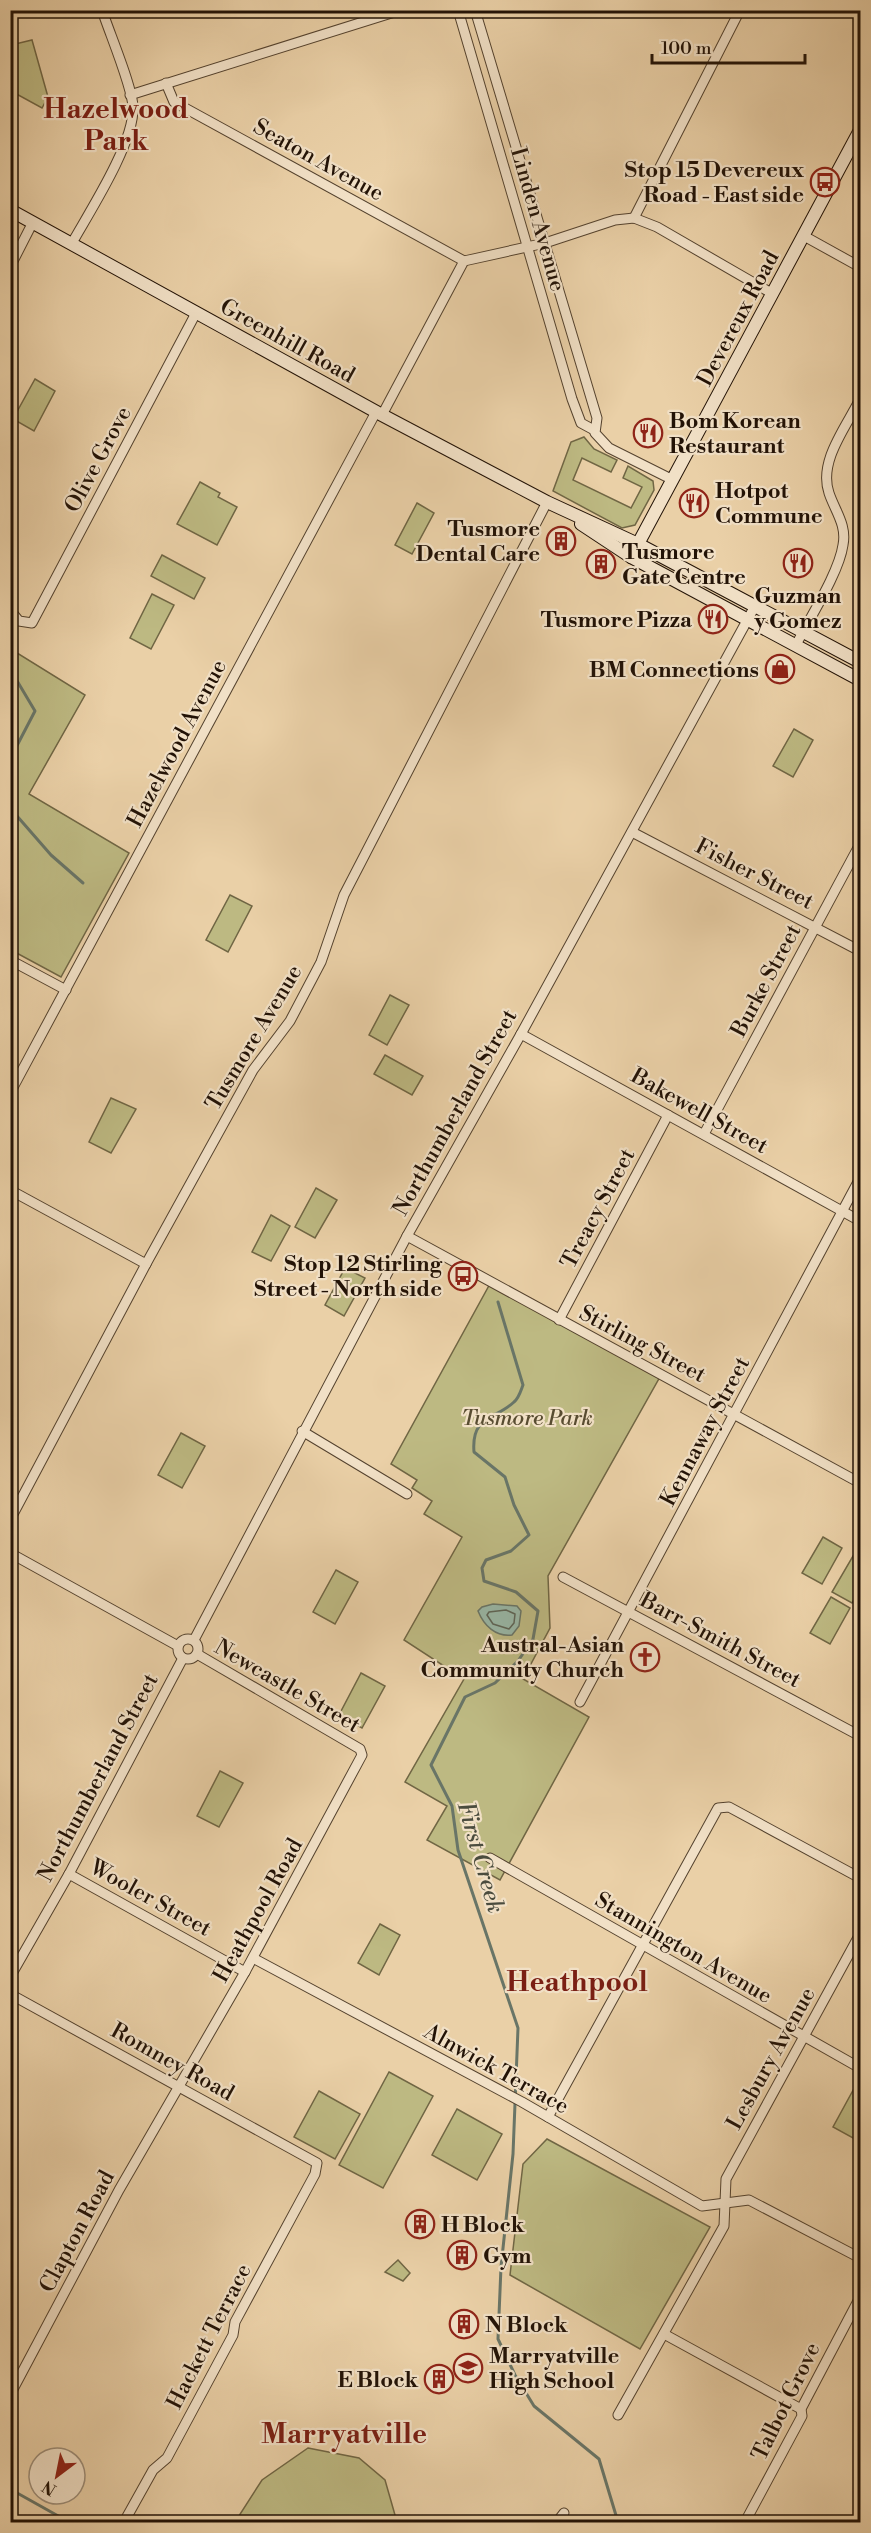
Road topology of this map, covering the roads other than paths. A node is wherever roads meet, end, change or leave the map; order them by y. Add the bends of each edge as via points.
1 (102, 10) edge
2 (401, 10) edge
3 (458, 10) edge
4 (475, 10) edge
5 (740, 10) edge
6 (166, 83) junction
7 (130, 95) junction
8 (861, 130) edge
9 (10, 210) edge
10 (634, 218) junction
11 (33, 222) junction
12 (804, 236) junction
13 (72, 243) junction
14 (545, 243) junction
15 (527, 247) junction
16 (464, 261) junction
17 (10, 267) edge
18 (861, 267) edge
19 (774, 294) junction
20 (196, 313) junction
21 (584, 380) junction
22 (568, 385) junction
23 (861, 399) edge
24 (379, 414) junction
25 (594, 430) junction
26 (673, 480) junction
27 (547, 502) junction
28 (638, 544) junction
29 (631, 557) junction
30 (755, 606) junction
31 (10, 610) edge
32 (748, 619) junction
33 (803, 631) junction
34 (796, 645) junction
35 (861, 662) edge
36 (861, 680) edge
37 (632, 832) junction
38 (861, 844) edge
39 (816, 926) junction
40 (861, 951) edge
41 (10, 960) edge
42 (66, 990) junction
43 (521, 1034) junction
44 (10, 1092) edge
45 (668, 1115) junction
46 (704, 1134) junction
47 (861, 1178) edge
48 (10, 1190) edge
49 (842, 1211) junction
50 (861, 1221) edge
51 (406, 1236) junction
52 (146, 1264) junction
53 (559, 1320) junction
54 (735, 1415) junction
55 (302, 1431) junction
56 (861, 1483) edge
57 (407, 1494) dead end
58 (10, 1520) edge
59 (10, 1553) edge
60 (563, 1577) dead end
61 (629, 1612) junction
62 (194, 1640) junction
63 (178, 1646) junction
64 (197, 1654) junction
65 (183, 1658) junction
66 (580, 1702) dead end
67 (861, 1736) edge
68 (360, 1749) joint
69 (490, 1858) dead end
70 (69, 1874) junction
71 (861, 1878) edge
72 (861, 1934) edge
73 (641, 1946) junction
74 (253, 1958) junction
75 (245, 1972) junction
76 (10, 1977) edge
77 (10, 1994) edge
78 (803, 2037) junction
79 (861, 2068) edge
80 (177, 2086) junction
81 (548, 2117) junction
82 (317, 2163) joint
83 (723, 2204) junction
84 (861, 2258) edge
85 (861, 2297) edge
86 (664, 2334) junction
87 (12, 2391) edge
88 (801, 2409) junction
89 (618, 2415) dead end
90 (564, 2513) dead end
91 (124, 2523) edge
92 (557, 2523) edge
93 (745, 2523) edge

1 - 7 street
2 - 6 street
3 - 15 street, Linden Avenue
4 - 14 street, Linden Avenue
5 - 10 street
6 - 7 street
6 - 16 street, Seaton Avenue via 174,102
7 - 13 street via 134,108 130,128
8 - 12 main road, Devereux Road
9 - 11 main road, Greenhill Road
10 - 14 street via 615,220
10 - 19 street via 657,227
11 - 13 main road, Greenhill Road
11 - 17 street
12 - 18 street
12 - 19 main road, Devereux Road
13 - 20 main road, Greenhill Road
14 - 15 street
14 - 21 street, Linden Avenue
15 - 16 street
15 - 22 street, Linden Avenue
16 - 24 street, Hazelwood Avenue
19 - 26 main road, Devereux Road
20 - 24 main road, Greenhill Road
20 - 31 street, Olive Grove via 32,623 19,621
21 - 22 street
21 - 25 street, Linden Avenue via 597,418
22 - 25 street, Linden Avenue via 581,423
23 - 33 street via 833,451 827,472 829,492 844,530 844,544
24 - 27 main road, Greenhill Road
24 - 42 street, Hazelwood Avenue
25 - 26 street, Linden Avenue via 599,441 609,448
26 - 28 main road, Devereux Road
27 - 28 main road, Greenhill Road
27 - 29 main road, Greenhill Road
27 - 52 street, Tusmore Avenue via 345,895 321,962 290,1021 253,1070
28 - 29 main road, Devereux Road
28 - 30 main road, Greenhill Road
29 - 32 main road, Greenhill Road
30 - 32 street, Northumberland Street
30 - 33 main road, Greenhill Road
32 - 34 main road, Greenhill Road
32 - 37 street, Northumberland Street
33 - 34 street
33 - 35 main road, Greenhill Road
34 - 36 main road, Greenhill Road
37 - 39 street, Fisher Street
37 - 43 street, Northumberland Street
38 - 39 street, Burke Street
39 - 40 street, Fisher Street
39 - 46 street, Burke Street
41 - 42 street
42 - 44 street, Hazelwood Avenue
43 - 45 street, Bakewell Street
43 - 51 street, Northumberland Street
45 - 46 street, Bakewell Street
45 - 53 street, Treacy Street
46 - 49 street, Bakewell Street
47 - 49 street, Kennaway Street
48 - 52 street
49 - 50 street, Bakewell Street
49 - 54 street, Kennaway Street
51 - 53 street, Stirling Street
51 - 55 street, Northumberland Street
52 - 58 street, Tusmore Avenue
53 - 54 street, Stirling Street
54 - 56 street, Stirling Street
54 - 61 street, Kennaway Street
55 - 57 street
55 - 62 street, Northumberland Street
59 - 63 street, Newcastle Street
60 - 61 street, Barr-Smith Street
61 - 66 street, Kennaway Street
61 - 67 street, Barr-Smith Street
62 - 63 street via 183,1640
62 - 64 street
63 - 65 street
64 - 65 street
64 - 68 street, Newcastle Street
65 - 70 street, Northumberland Street
68 - 74 street, Heathpool Road via 359,1764
69 - 73 street, Stannington Avenue
70 - 75 street, Wooler Street
70 - 76 street, Northumberland Street
71 - 73 street via 729,1807 718,1808
72 - 78 street, Lesbury Avenue
73 - 78 street, Stannington Avenue
73 - 81 street
74 - 75 street, Heathpool Road
74 - 81 street, Alnwick Terrace
75 - 80 street, Heathpool Road
77 - 80 street, Romney Road
78 - 79 street, Stannington Avenue
78 - 83 street, Lesbury Avenue via 726,2179
80 - 82 street, Romney Road
80 - 87 street, Clapton Road
81 - 83 street, Alnwick Terrace via 702,2205
82 - 91 street, Hackett Terrace via 315,2174 235,2322 233,2336 167,2458 153,2470
83 - 84 street, Alnwick Terrace via 757,2202
83 - 86 street, Lesbury Avenue via 724,2226
85 - 88 street, Talbot Grove
86 - 88 street
86 - 89 street, Lesbury Avenue
88 - 93 street, Talbot Grove via 802,2416
90 - 92 street

